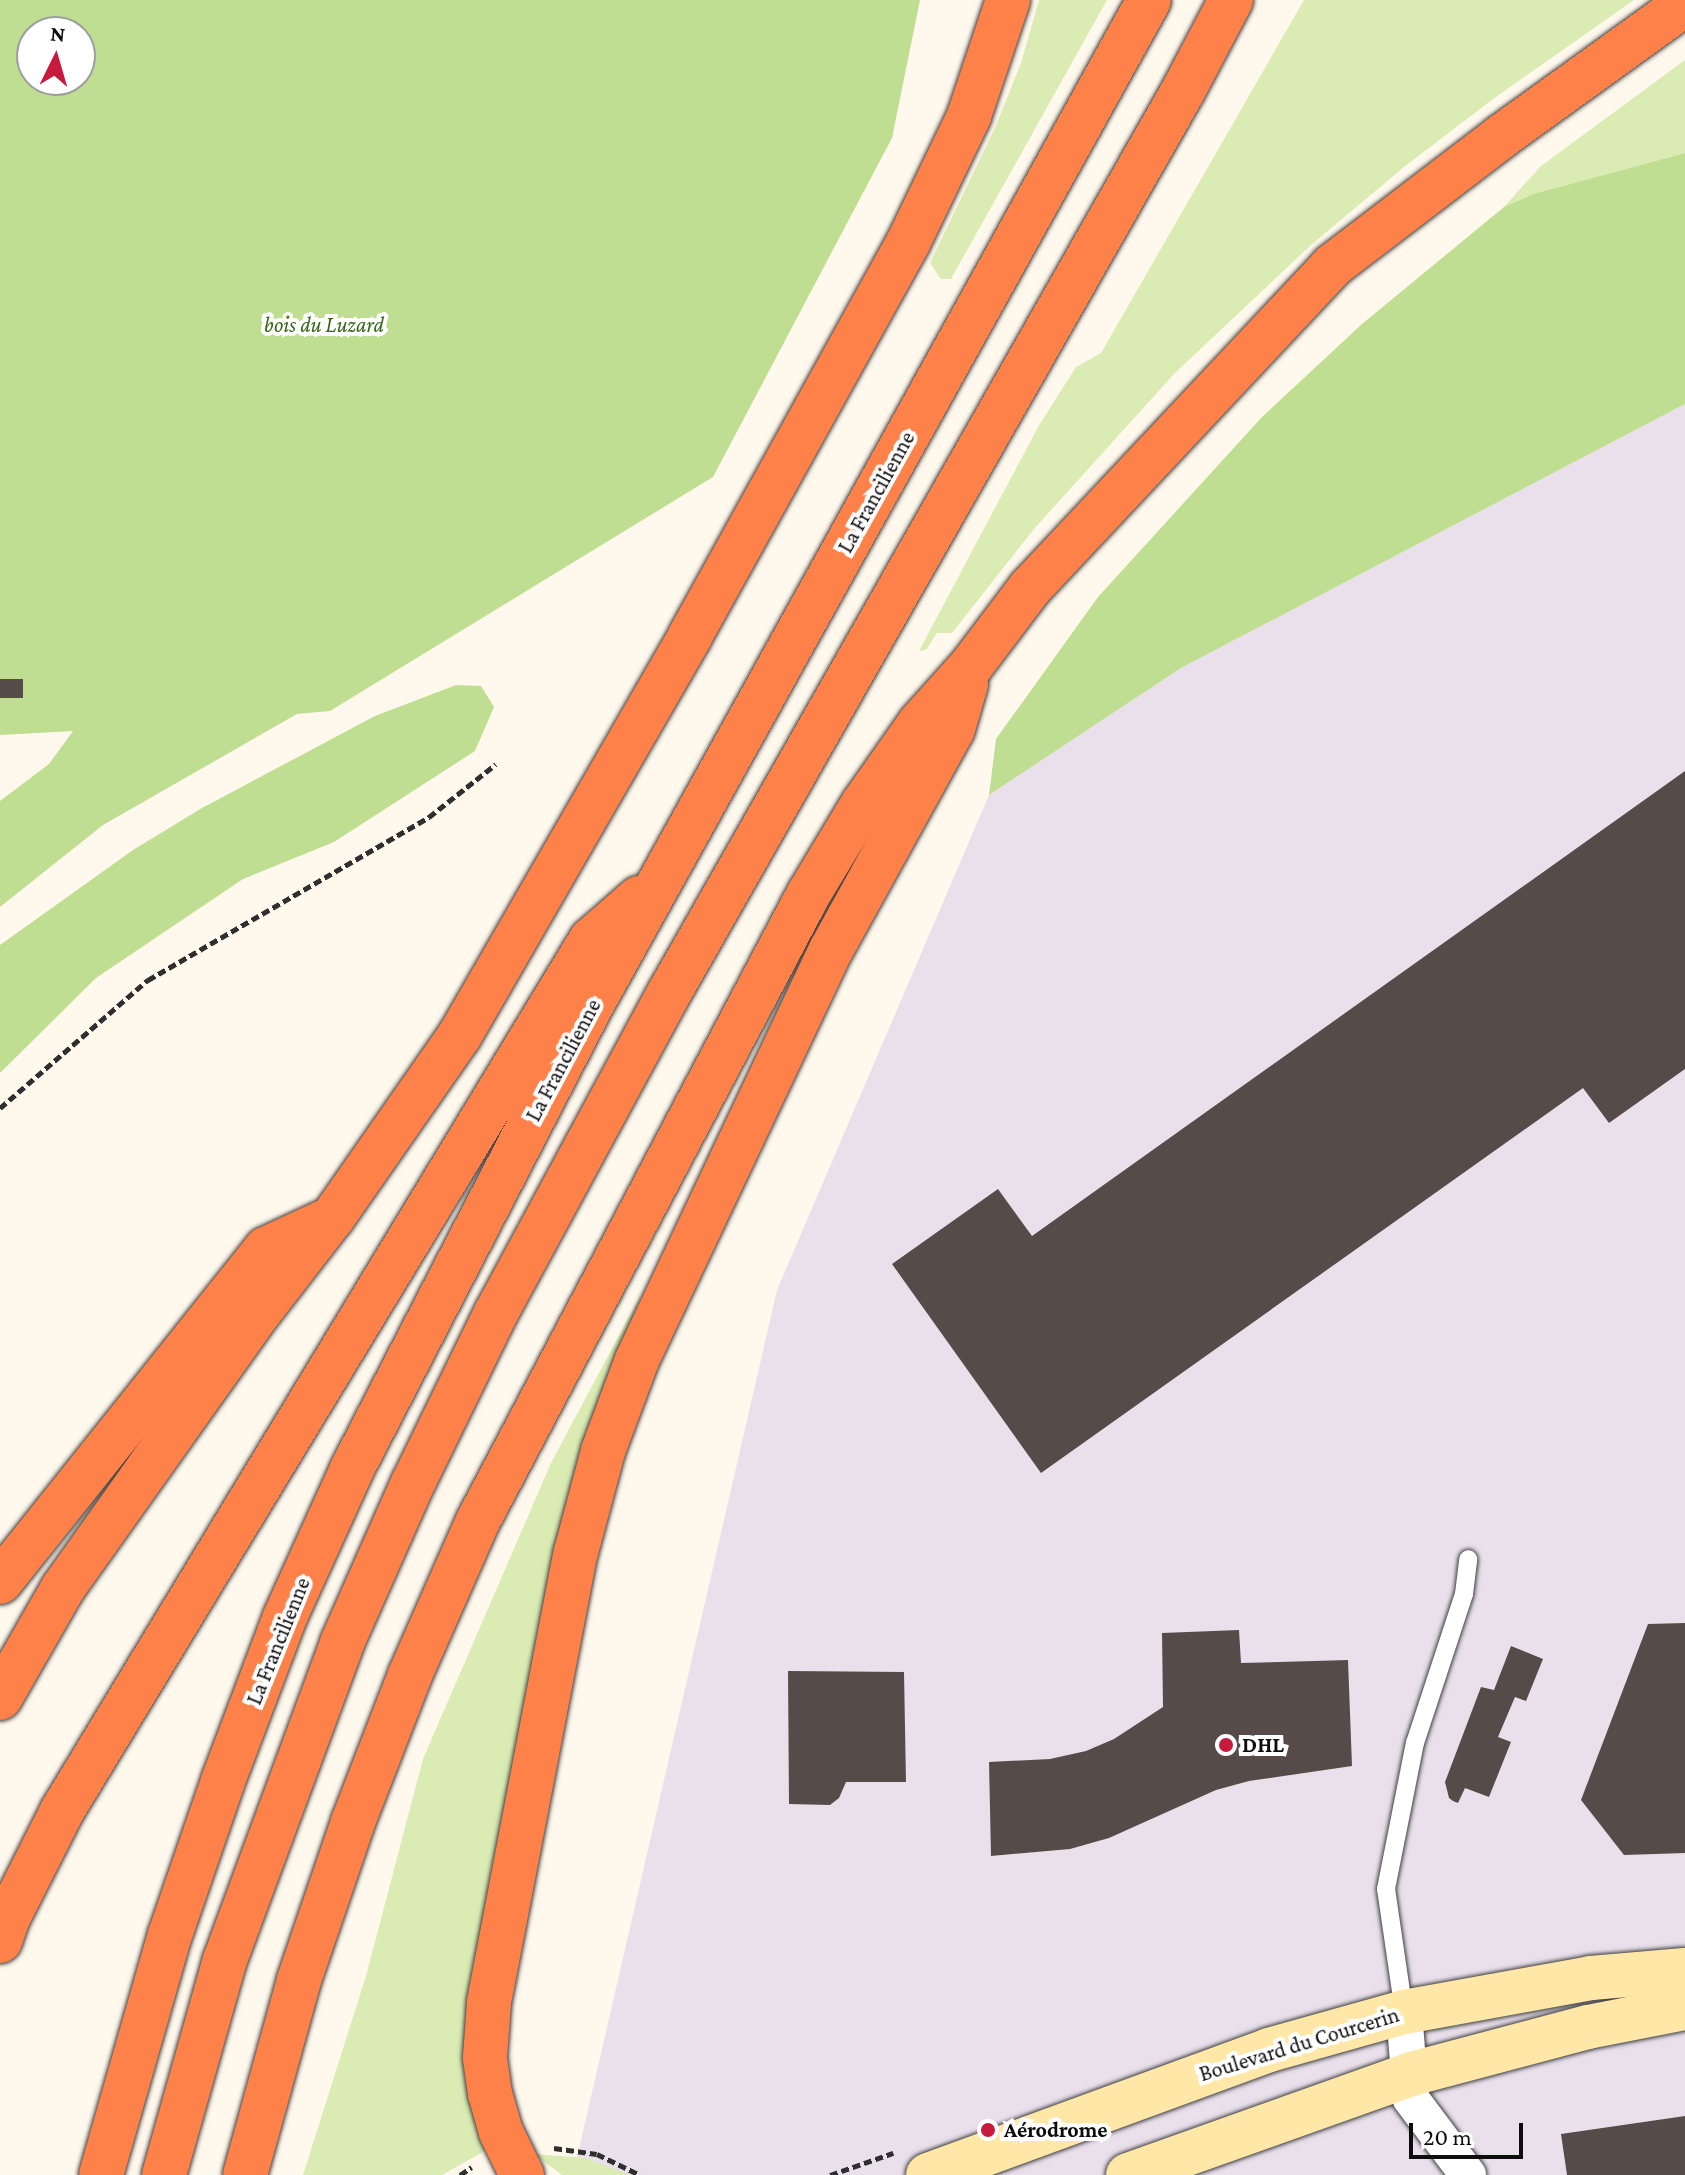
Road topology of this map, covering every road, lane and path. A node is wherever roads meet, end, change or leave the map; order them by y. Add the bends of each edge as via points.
1 (1008, 0) edge
2 (1149, 0) edge
3 (1231, 0) edge
4 (1263, 0) edge
5 (1685, 4) edge
6 (1183, 91) junction
7 (971, 666) junction
8 (496, 764) dead end
9 (662, 878) junction
10 (0, 1108) edge
11 (333, 1217) junction
12 (1468, 1559) dead end
13 (0, 1582) edge
14 (0, 1698) edge
15 (0, 1941) edge
16 (1685, 1970) edge
17 (1685, 2008) edge
18 (1404, 2012) junction
19 (1411, 2074) junction
20 (101, 2175) edge
21 (164, 2175) edge
22 (245, 2175) edge
23 (522, 2175) edge
24 (928, 2175) edge
25 (1128, 2175) edge
26 (1468, 2175) edge

1 - 11 highway via 969,116 908,243 460,1035
2 - 9 highway, La Francilienne
3 - 6 highway
4 - 6 highway via 1246,28
5 - 7 highway via 1332,266 1030,588
6 - 21 highway via 668,995 482,1341 332,1670 225,1960
7 - 22 highway via 920,723 808,895 478,1521 353,1822 299,1980
7 - 23 highway via 953,729 831,950 637,1360 603,1451 576,1552 489,2002 485,2057 490,2094
8 - 10 path via 429,817 148,980
9 - 15 highway via 591,940 62,1811
9 - 20 highway, La Francilienne via 441,1291 285,1617 170,1935
11 - 13 highway via 266,1249
11 - 14 highway via 63,1588
12 - 18 lane via 1464,1594 1415,1743 1386,1889
16 - 18 main road, Boulevard du Courcerin via 1591,1978
17 - 19 main road via 1588,2027
18 - 19 street
18 - 24 main road, Boulevard du Courcerin via 1254,2055
19 - 25 main road
19 - 26 street via 1411,2099

